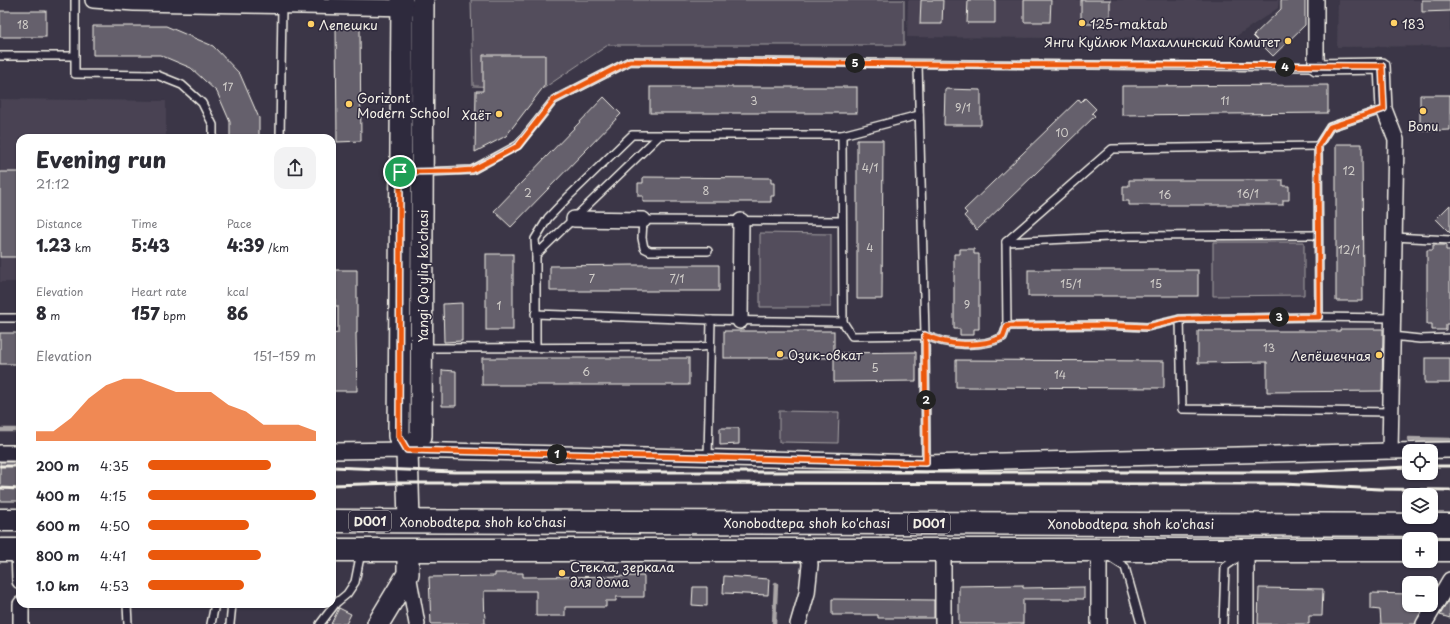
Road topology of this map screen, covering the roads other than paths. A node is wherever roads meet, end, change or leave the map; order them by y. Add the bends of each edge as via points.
1 (75, 0) edge
2 (93, 0) edge
3 (1316, 0) edge
4 (134, 2) edge
5 (275, 4) edge
6 (402, 4) edge
7 (423, 4) edge
8 (0, 56) edge
9 (74, 56) junction
10 (918, 64) junction
11 (1316, 67) junction
12 (1384, 109) junction
13 (919, 115) junction
14 (213, 134) edge
15 (280, 134) edge
16 (842, 135) junction
17 (659, 136) junction
18 (1318, 146) junction
19 (412, 172) junction
20 (574, 219) junction
21 (642, 220) junction
22 (741, 221) junction
23 (842, 221) junction
24 (1318, 235) junction
25 (1394, 237) junction
26 (1450, 240) edge
27 (1006, 242) junction
28 (708, 251) dead end
29 (536, 255) junction
30 (535, 314) junction
31 (1319, 317) junction
32 (0, 318) edge
33 (16, 318) edge
34 (1392, 318) junction
35 (1180, 319) junction
36 (711, 320) junction
37 (740, 321) junction
38 (843, 322) junction
39 (1007, 326) junction
40 (925, 335) junction
41 (1392, 336) junction
42 (1450, 338) edge
43 (710, 346) junction
44 (422, 348) junction
45 (536, 348) junction
46 (1390, 412) junction
47 (1390, 440) junction
48 (407, 450) junction
49 (1450, 450) edge
50 (336, 451) edge
51 (0, 453) edge
52 (16, 453) edge
53 (708, 457) junction
54 (926, 463) junction
55 (0, 520) edge
56 (16, 520) edge
57 (336, 521) edge
58 (409, 521) junction
59 (1450, 525) edge
60 (13, 550) edge
61 (336, 550) edge
62 (1402, 550) edge
63 (1438, 550) edge
64 (1450, 550) edge
65 (361, 551) junction
66 (408, 551) junction
67 (809, 551) junction
68 (943, 551) junction
69 (1099, 551) junction
70 (1246, 551) junction
71 (16, 563) edge
72 (408, 574) junction
73 (1450, 580) edge
74 (336, 603) edge
75 (20, 608) edge
76 (127, 608) edge
77 (214, 608) edge
78 (232, 608) edge
79 (332, 608) edge
80 (21, 624) edge
81 (128, 624) edge
82 (211, 624) edge
83 (230, 624) edge
84 (320, 624) edge
85 (378, 624) edge
86 (417, 624) edge
87 (798, 624) edge
88 (943, 624) edge
89 (1099, 624) edge
90 (1141, 624) edge
91 (1223, 624) edge
92 (1246, 624) edge
93 (1424, 624) edge

1 - 9 lane
2 - 4 street
3 - 11 street
4 - 5 street
5 - 6 street
5 - 15 lane
6 - 7 street
6 - 19 main road, Yangi Qo'yliq ko'chasi
7 - 19 main road, Yangi Qo'yliq ko'chasi
8 - 9 lane
9 - 14 lane via 75,74 157,75 182,85 202,103 213,125
10 - 11 lane
10 - 13 lane
10 - 19 lane via 630,61 554,100 518,146 472,170
11 - 12 street via 1382,66
12 - 18 lane via 1330,127
12 - 25 street via 1396,140
13 - 16 lane
13 - 40 lane
16 - 17 lane
16 - 23 lane
17 - 20 lane
17 - 29 lane via 632,135 609,156 548,218 535,239
18 - 24 lane
18 - 27 lane via 1112,149
19 - 44 main road, Yangi Qo'yliq ko'chasi
19 - 48 main road, Yangi Qo'yliq ko'chasi via 399,436
20 - 21 street
20 - 29 lane
21 - 22 lane
21 - 28 lane via 644,248 650,251
22 - 23 lane
22 - 37 street
23 - 38 lane
24 - 27 lane via 1129,236
24 - 31 lane
25 - 26 lane
25 - 34 street
27 - 39 lane
29 - 30 lane
30 - 36 lane
30 - 45 lane
31 - 34 lane
31 - 35 lane
32 - 33 lane
34 - 41 street
35 - 39 lane via 1147,327
35 - 46 lane via 1182,410
36 - 37 lane
36 - 43 lane
37 - 38 lane
38 - 40 lane via 852,336
39 - 40 lane via 1003,337 984,343 951,343
40 - 54 lane
41 - 42 lane via 1420,339
41 - 46 street
43 - 45 lane
43 - 53 lane
44 - 45 lane
44 - 48 main road, Yangi Qo'yliq ko'chasi via 421,436
46 - 47 street
47 - 49 street
47 - 54 street
48 - 50 street
48 - 53 street
48 - 58 main road, Yangi Qo'yliq ko'chasi
51 - 52 street
53 - 54 street
55 - 56 highway
57 - 58 highway, Xonobodtepa shoh ko'chasi / D001
58 - 59 highway, Xonobodtepa shoh ko'chasi / D001
58 - 66 highway
60 - 71 street
61 - 65 highway, D001
62 - 70 highway, D001
63 - 64 highway
65 - 66 highway, D001
65 - 74 lane via 355,582 347,594
66 - 67 highway, D001
66 - 72 main road
67 - 68 highway, D001
67 - 87 street via 807,593
68 - 69 highway, D001
68 - 88 street
69 - 70 highway, D001
69 - 89 street
69 - 90 lane via 1125,567
70 - 91 lane via 1225,567
70 - 92 street
72 - 85 main road
72 - 86 street
73 - 93 street
75 - 80 street
76 - 81 lane
77 - 82 lane
78 - 83 lane
79 - 84 lane

